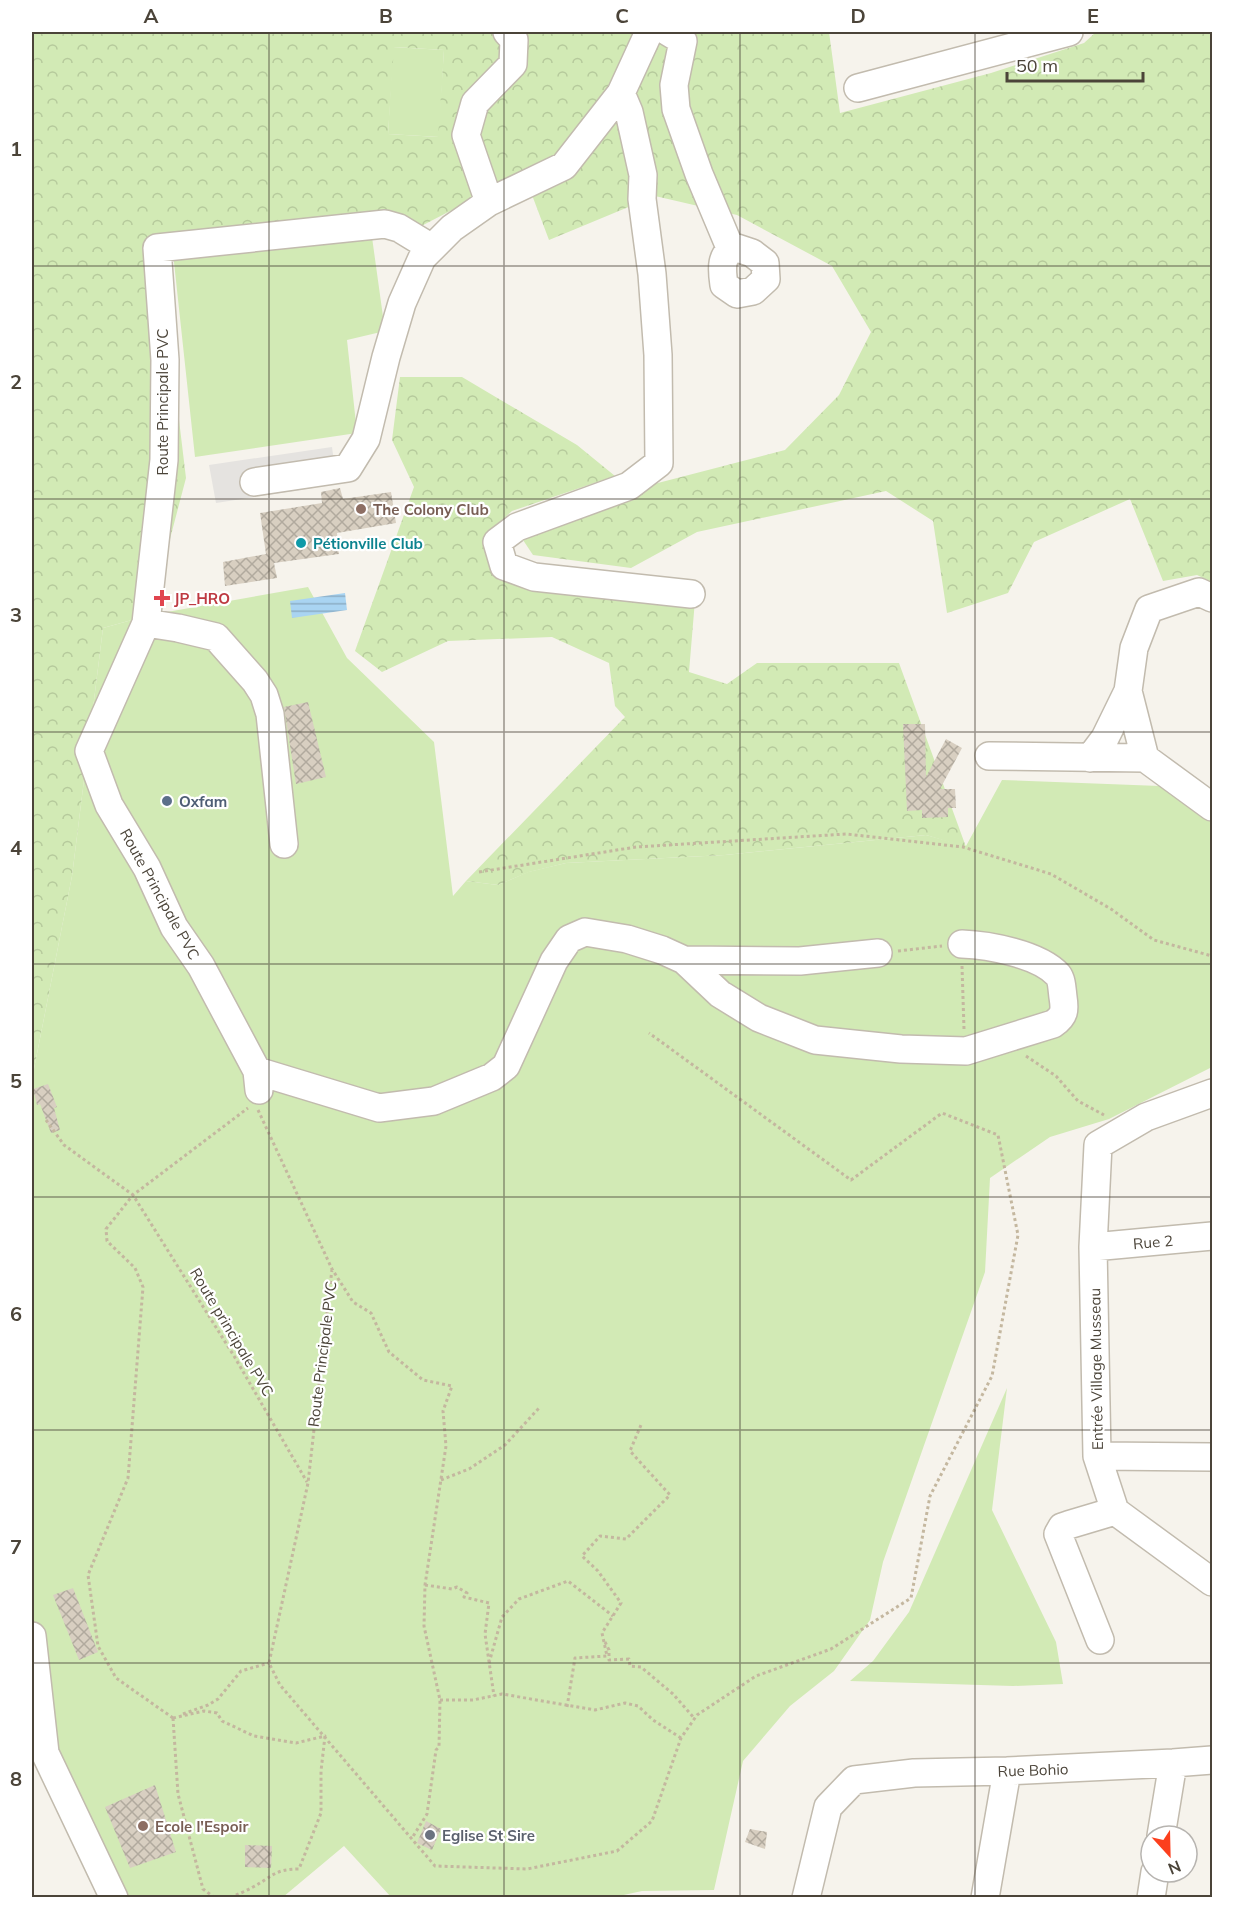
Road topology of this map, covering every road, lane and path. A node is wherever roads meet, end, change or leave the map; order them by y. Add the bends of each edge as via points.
1 (507, 32) edge
2 (649, 32) edge
3 (668, 32) edge
4 (1069, 32) edge
5 (858, 88) dead end
6 (621, 93) junction
7 (489, 202) junction
8 (432, 248) junction
9 (731, 250) dead end
10 (254, 482) dead end
11 (691, 594) dead end
12 (1212, 598) edge
13 (146, 623) junction
14 (1128, 691) junction
15 (989, 756) dead end
16 (1090, 758) junction
17 (1145, 758) junction
18 (1212, 807) edge
19 (284, 844) dead end
20 (479, 872) dead end
21 (962, 944) junction
22 (878, 953) joint
23 (1212, 956) edge
24 (684, 960) junction
25 (962, 1008) dead end
26 (649, 1033) dead end
27 (1002, 1040) junction
28 (257, 1088) junction
29 (1212, 1093) edge
30 (1113, 1118) dead end
31 (46, 1120) dead end
32 (133, 1195) junction
33 (1212, 1236) edge
34 (1093, 1247) junction
35 (332, 1269) junction
36 (539, 1408) dead end
37 (641, 1425) dead end
38 (1097, 1456) junction
39 (1212, 1457) edge
40 (441, 1480) junction
41 (308, 1483) junction
42 (1115, 1511) junction
43 (1212, 1582) edge
44 (425, 1585) junction
45 (613, 1616) junction
46 (603, 1635) junction
47 (32, 1636) edge
48 (1100, 1640) dead end
49 (268, 1663) junction
50 (489, 1663) junction
51 (494, 1696) junction
52 (440, 1700) junction
53 (567, 1707) junction
54 (173, 1718) junction
55 (694, 1718) junction
56 (326, 1736) junction
57 (681, 1738) junction
58 (1212, 1760) edge
59 (1173, 1763) junction
60 (1006, 1771) junction
61 (1163, 1824) edge
62 (412, 1838) junction
63 (114, 1898) edge
64 (215, 1898) edge
65 (230, 1898) edge
66 (806, 1898) edge
67 (985, 1898) edge

1 - 7 street via 514,40 513,64 474,104 466,135
2 - 6 street
3 - 9 street via 683,41 674,85 676,109
4 - 5 street
6 - 7 street via 564,166
6 - 11 street via 643,175 658,355 658,463 629,486 517,527 496,542 504,566 534,577
7 - 8 street via 452,228
8 - 10 street via 422,258 402,303 366,439 348,468
8 - 13 street, Route Principale PVC via 385,224 156,248 165,360 164,460
12 - 14 street via 1199,592 1149,609 1134,648
13 - 19 street via 216,637 264,694 270,714
13 - 28 street, Route Principale PVC via 89,751 109,805 147,868 174,927 201,966
14 - 16 street via 1105,738
14 - 17 street
15 - 16 street
16 - 17 street
17 - 18 street
20 - 23 path via 636,847 846,834 963,847 1051,874 1154,940
21 - 22 path
21 - 25 path
21 - 27 street via 988,945 1016,953 1047,966 1060,979 1065,1010 1061,1018
22 - 24 street via 800,961
24 - 27 street via 720,994 759,1018 815,1040 966,1051
24 - 28 street via 627,939 585,932 569,939 506,1066 492,1077 434,1101 379,1108
26 - 55 path via 851,1180 942,1113 998,1135 1018,1235 992,1376 930,1496 911,1598 831,1649 756,1676
27 - 30 path via 1056,1076 1078,1101
28 - 32 path
28 - 35 path, Route Principale PVC
29 - 34 street, Entrée Village Musseau via 1146,1117 1098,1145
31 - 32 path via 64,1145
32 - 41 path, Route principale PVC
32 - 54 path via 106,1229 107,1241 135,1268 143,1287 128,1478 88,1575 98,1646 116,1678
33 - 34 street, Rue 2
34 - 38 street, Entrée Village Musseau
35 - 40 path via 353,1302 371,1313 389,1352 423,1380 452,1386 443,1411 446,1446
35 - 41 path, Route Principale PVC
36 - 40 path via 505,1445
37 - 45 path via 630,1451 670,1495 626,1539 600,1536 582,1556 621,1603
38 - 39 street
38 - 42 street, Entrée Village Musseau
40 - 44 path
41 - 49 path, Route Principale PVC
42 - 43 street
42 - 48 street via 1062,1527 1058,1533
44 - 50 path via 457,1587 467,1593 464,1597 489,1603 485,1634
44 - 52 path via 424,1626
45 - 46 path
45 - 50 path via 568,1581 519,1599 502,1617
46 - 53 path via 607,1656 575,1658
46 - 55 path via 609,1660 629,1659 630,1666 641,1667
47 - 63 street via 45,1753
49 - 54 path via 241,1671 218,1699
49 - 56 path via 280,1684
50 - 51 path
51 - 52 path
51 - 53 path via 502,1694
52 - 62 path via 439,1747 427,1814
53 - 57 path via 595,1710 625,1703 638,1706
54 - 56 path via 204,1711 217,1713 222,1721 254,1736 296,1743
54 - 64 path via 178,1794 203,1889
55 - 57 path
56 - 62 path
56 - 65 path via 321,1813 299,1869 269,1875
57 - 62 path via 652,1821 617,1851 527,1869 435,1866
58 - 59 street, Rue Bohio
59 - 60 street, Rue Bohio
59 - 61 street
60 - 66 street, Rue Bohio via 914,1773 854,1780 828,1807
60 - 67 street

